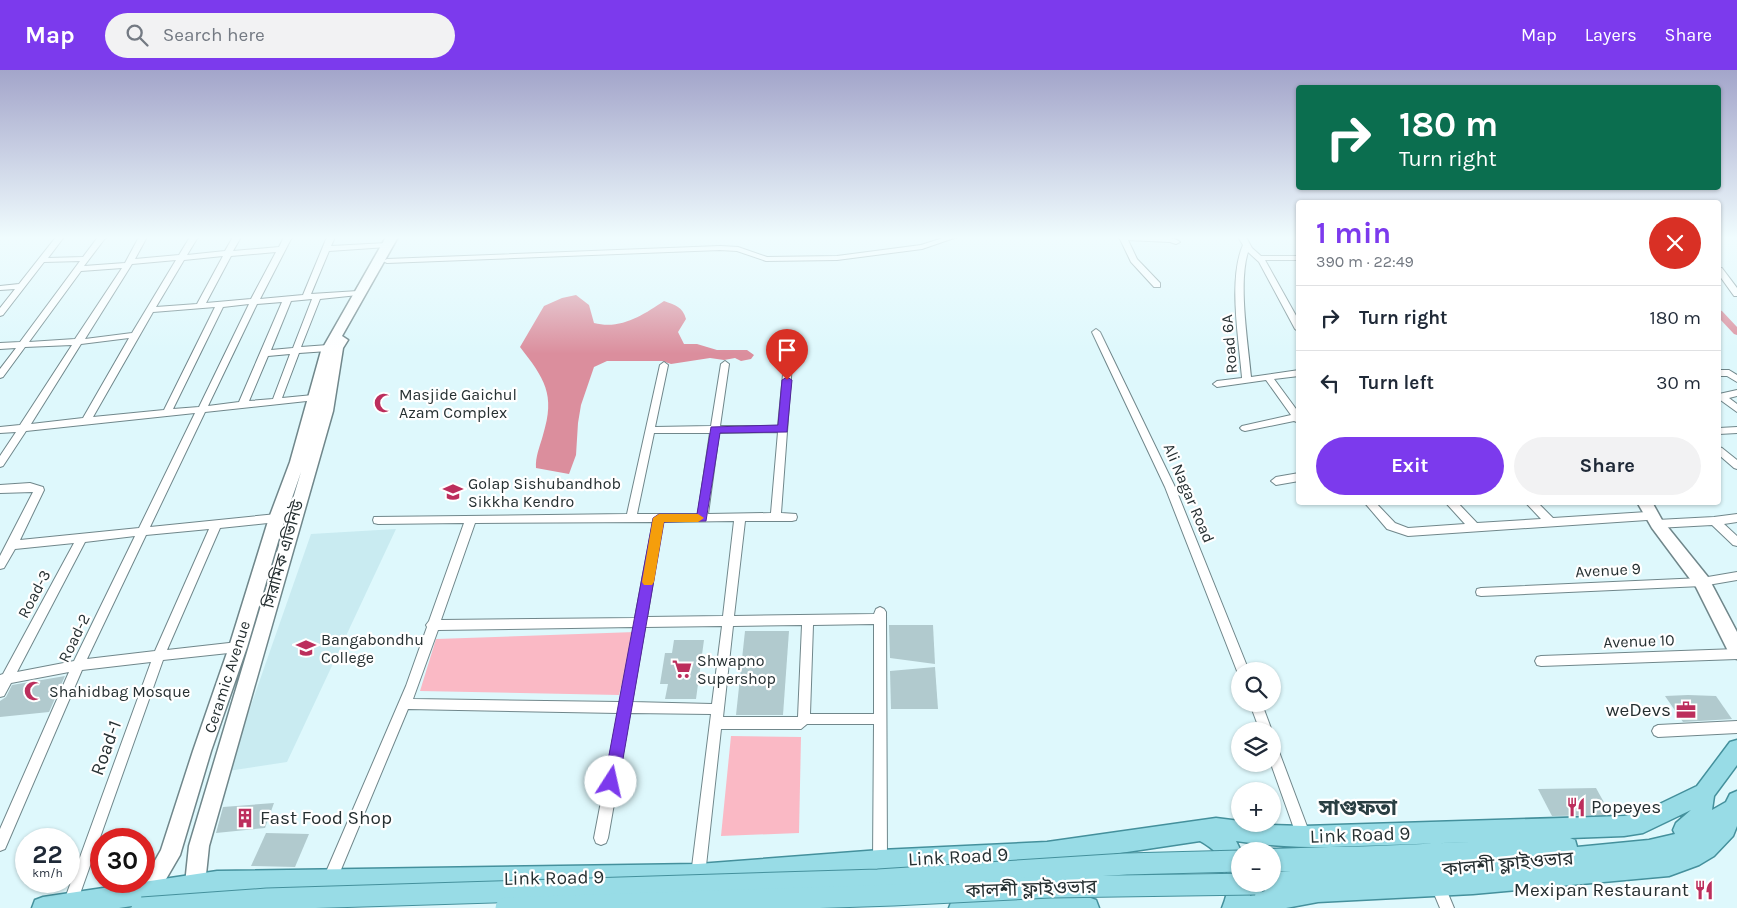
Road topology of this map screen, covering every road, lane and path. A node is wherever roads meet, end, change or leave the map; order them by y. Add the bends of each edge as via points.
1 (29, 276) edge
2 (74, 276) edge
3 (121, 276) edge
4 (171, 276) edge
5 (217, 276) edge
6 (268, 276) edge
7 (315, 276) edge
8 (369, 276) edge
9 (373, 276) edge
10 (1149, 276) edge
11 (1240, 276) edge
12 (1270, 276) edge
13 (1724, 276) edge
14 (1157, 285) dead end
15 (22, 286) junction
16 (0, 288) edge
17 (358, 293) junction
18 (1737, 294) edge
19 (317, 296) junction
20 (306, 297) junction
21 (288, 298) junction
22 (254, 302) junction
23 (220, 305) junction
24 (200, 306) junction
25 (151, 310) junction
26 (0, 313) edge
27 (1296, 324) edge
28 (1096, 332) dead end
29 (135, 336) junction
30 (78, 342) junction
31 (23, 345) junction
32 (0, 346) edge
33 (328, 348) junction
34 (294, 351) junction
35 (265, 353) junction
36 (725, 364) dead end
37 (788, 364) dead end
38 (664, 365) dead end
39 (1296, 373) edge
40 (1721, 373) edge
41 (0, 376) edge
42 (1268, 377) junction
43 (1737, 379) edge
44 (1247, 381) junction
45 (1217, 384) dead end
46 (1737, 393) edge
47 (313, 398) junction
48 (276, 402) junction
49 (243, 405) junction
50 (202, 409) junction
51 (1737, 409) edge
52 (167, 414) junction
53 (1296, 418) edge
54 (1296, 419) edge
55 (86, 422) junction
56 (23, 428) junction
57 (1245, 428) dead end
58 (783, 429) junction
59 (0, 430) edge
60 (650, 430) junction
61 (715, 430) junction
62 (1737, 430) edge
63 (1721, 431) edge
64 (1721, 452) edge
65 (0, 464) edge
66 (1737, 466) edge
67 (1296, 478) edge
68 (1276, 481) dead end
69 (0, 489) edge
70 (1372, 505) edge
71 (1453, 505) edge
72 (1533, 505) edge
73 (1637, 505) edge
74 (1649, 514) edge
75 (776, 517) junction
76 (792, 517) dead end
77 (277, 518) junction
78 (631, 518) junction
79 (659, 518) junction
80 (702, 518) junction
81 (740, 518) junction
82 (1737, 518) edge
83 (472, 519) junction
84 (378, 520) dead end
85 (1714, 521) junction
86 (1549, 522) junction
87 (216, 524) junction
88 (1474, 527) junction
89 (145, 531) junction
90 (82, 537) junction
91 (1737, 542) edge
92 (12, 545) junction
93 (0, 564) edge
94 (1737, 576) edge
95 (1702, 582) junction
96 (1480, 592) dead end
97 (808, 619) junction
98 (728, 620) junction
99 (641, 621) junction
100 (432, 625) junction
101 (238, 647) junction
102 (1737, 653) edge
103 (159, 655) junction
104 (1541, 661) dead end
105 (1239, 662) edge
106 (78, 665) junction
107 (4, 679) edge
108 (0, 692) edge
109 (404, 704) junction
110 (625, 708) junction
111 (718, 709) junction
112 (804, 719) junction
113 (881, 719) junction
114 (716, 724) junction
115 (1737, 727) edge
116 (1658, 731) dead end
117 (1737, 749) edge
118 (1280, 772) edge
119 (1704, 793) junction
120 (1721, 811) edge
121 (1198, 829) junction
122 (1304, 837) junction
123 (601, 838) dead end
124 (0, 844) edge
125 (1231, 852) edge
126 (880, 860) junction
127 (1281, 860) edge
128 (1231, 861) edge
129 (698, 875) junction
130 (330, 879) junction
131 (1281, 882) edge
132 (195, 884) junction
133 (1231, 884) edge
134 (1437, 884) junction
135 (1239, 892) edge
136 (145, 899) edge
137 (70, 904) junction
138 (43, 908) edge
139 (506, 908) edge
140 (960, 908) edge
141 (1088, 908) edge
142 (1233, 908) edge
143 (1246, 908) edge
144 (1447, 908) edge

1 - 15 street
2 - 31 street
3 - 30 street
4 - 25 street
5 - 24 street
6 - 22 street, Road-2
7 - 20 street
8 - 17 main road, Ceramic Avenue
9 - 132 main road, সিরামিক এভিনিউ via 337,348 326,411 198,846
10 - 14 street
11 - 44 street, Road 6A
12 - 27 street
13 - 18 street
15 - 16 street
15 - 26 street
17 - 19 street
17 - 33 main road, Ceramic Avenue
19 - 20 street
19 - 34 street
20 - 21 street
21 - 22 street
21 - 35 street
22 - 23 street
22 - 50 street, Road-2
23 - 24 street
23 - 52 street
24 - 25 street
25 - 29 street
28 - 105 street, Ali Nagar Road via 1170,487
29 - 30 street
29 - 55 street
30 - 31 street
30 - 56 street
31 - 32 street
31 - 41 street
33 - 34 street
33 - 47 main road, Ceramic Avenue
34 - 35 street
34 - 48 street
35 - 49 street
36 - 61 street
37 - 58 street
38 - 60 street
39 - 42 street
40 - 43 street via 1729,373
42 - 44 street
42 - 53 street
44 - 45 street
46 - 51 street via 1721,396
47 - 48 street
47 - 77 main road, Ceramic Avenue via 297,462
48 - 49 street
49 - 50 street
50 - 52 street
50 - 89 street, Road-2
52 - 55 street
54 - 57 street
55 - 56 street
56 - 59 street
56 - 65 street
58 - 61 street
58 - 75 street
60 - 61 street
60 - 78 street
61 - 80 street
62 - 63 street
64 - 66 street
67 - 68 street
69 - 92 street via 30,487 39,490
70 - 88 street via 1384,520 1404,532
71 - 88 street
72 - 86 street
73 - 74 main road
74 - 85 street
74 - 86 street
74 - 95 main road
75 - 76 street
75 - 81 street
77 - 87 street
77 - 101 main road, Ceramic Avenue
78 - 79 street
78 - 83 street
79 - 80 street
79 - 99 street
80 - 81 street
81 - 98 street
82 - 85 street
83 - 84 street
83 - 100 street
85 - 91 street
86 - 88 street
87 - 89 street
87 - 103 street, Road-1
89 - 90 street
89 - 106 street, Road-2
90 - 92 street
90 - 107 street, Road-3
92 - 93 street
94 - 95 street, Avenue 9
95 - 96 street, Avenue 9
95 - 102 main road
97 - 98 street
97 - 112 street
97 - 113 street via 880,615
98 - 99 street
98 - 111 street
99 - 100 street
99 - 110 street
100 - 109 street
101 - 103 street
101 - 136 main road, Ceramic Avenue via 170,855
102 - 104 street, Avenue 10
103 - 106 street
103 - 137 street, Road-1
106 - 107 street
106 - 124 street, Road-2
107 - 108 street, Road-3
109 - 110 street
109 - 130 street
110 - 111 street
110 - 123 street
111 - 114 street
112 - 113 street
112 - 114 street via 801,723 791,724
113 - 126 street
114 - 129 street
115 - 116 street
117 - 119 main road, Link Road 9
118 - 122 street
119 - 120 main road
119 - 122 main road, Link Road 9 via 1643,823 1624,826
120 - 127 main road via 1681,832 1633,845
120 - 131 main road, কালশী ফ্লাইওভার via 1695,836 1649,851
120 - 134 main road via 1725,829 1706,848 1669,865
121 - 122 main road, Link Road 9
121 - 125 main road via 1221,840
121 - 126 main road, Link Road 9 via 1047,853
126 - 129 main road, Link Road 9
128 - 136 main road, bridge via 1126,864 878,880 181,904
129 - 130 main road, Link Road 9
130 - 132 main road, Link Road 9
132 - 136 main road, Link Road 9
133 - 139 main road, কালশী ফ্লাইওভার, bridge via 1050,887
134 - 143 main road via 1318,890
134 - 144 street
135 - 142 main road
136 - 137 main road
137 - 138 main road
140 - 141 main road via 1049,905

